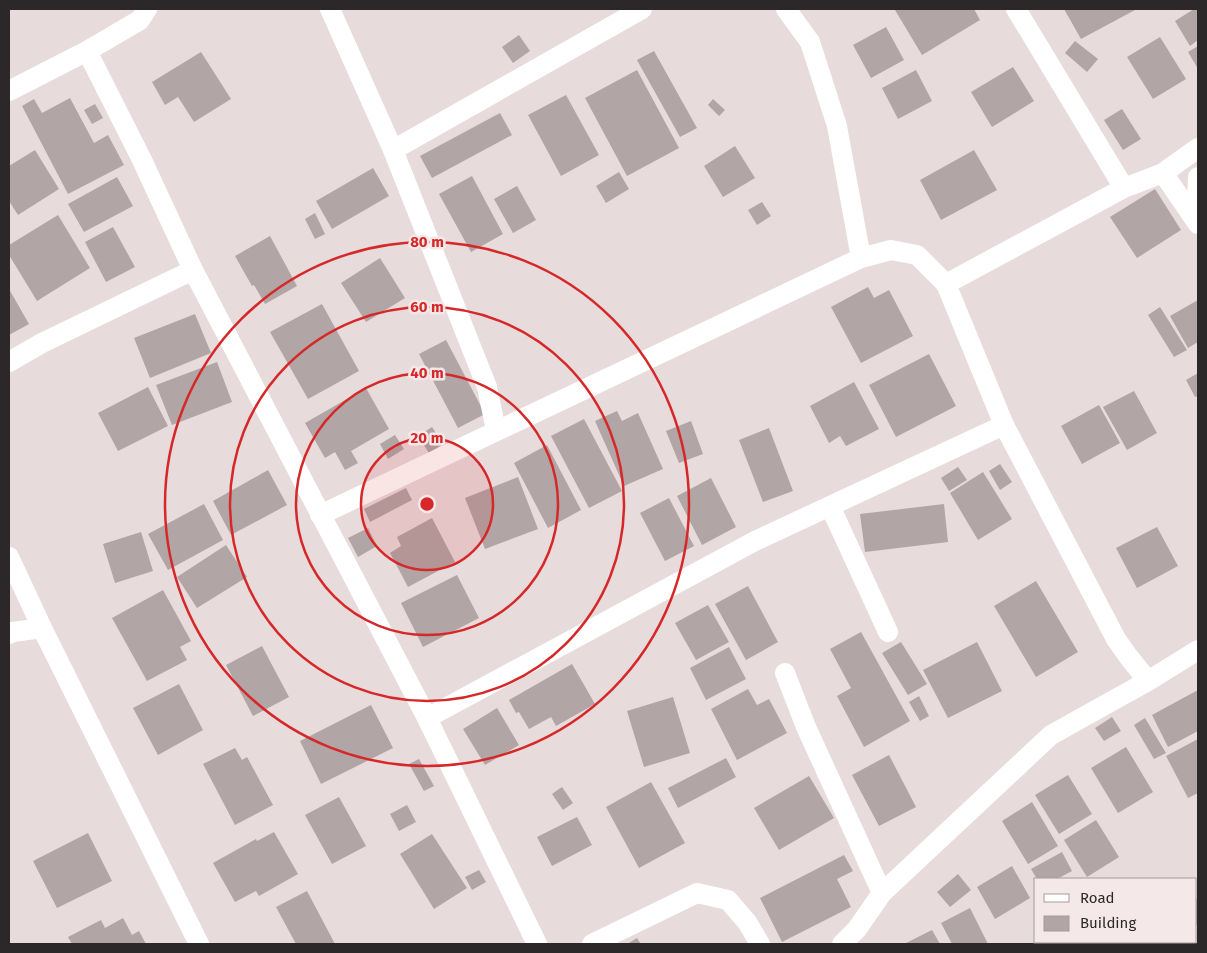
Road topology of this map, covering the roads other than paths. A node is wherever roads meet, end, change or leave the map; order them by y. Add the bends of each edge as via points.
1 (146, 9) edge
2 (330, 9) edge
3 (642, 9) edge
4 (786, 9) edge
5 (1016, 9) edge
6 (87, 52) junction
7 (9, 90) edge
8 (1198, 148) edge
9 (393, 150) junction
10 (1163, 173) junction
11 (1198, 177) edge
12 (1124, 188) junction
13 (1197, 222) edge
14 (861, 258) junction
15 (193, 270) junction
16 (946, 284) junction
17 (9, 362) edge
18 (1004, 424) junction
19 (496, 430) junction
20 (830, 506) junction
21 (320, 515) junction
22 (9, 557) edge
23 (42, 628) junction
24 (888, 632) dead end
25 (9, 634) edge
26 (1198, 650) edge
27 (785, 673) dead end
28 (1148, 681) junction
29 (428, 718) junction
30 (882, 894) junction
31 (861, 937) edge
32 (199, 944) edge
33 (536, 944) edge
34 (592, 944) edge
35 (760, 944) edge
36 (842, 944) edge

1 - 6 street via 140,20
2 - 9 street
3 - 9 street
4 - 14 street via 810,42 837,126
5 - 12 street
6 - 7 street
6 - 15 street
8 - 10 street
9 - 19 street via 487,387
10 - 12 street
10 - 13 street
11 - 13 street
12 - 16 street
14 - 16 street via 891,250 917,254
14 - 19 street
15 - 17 street
15 - 21 street
16 - 18 street
18 - 20 street
18 - 28 street via 1116,639
19 - 21 street
20 - 24 street
20 - 29 street via 755,541
21 - 29 street
22 - 23 street
23 - 25 street
23 - 32 street
26 - 28 street
27 - 30 street
28 - 30 street via 1051,735
29 - 33 street
30 - 31 street
31 - 36 street
34 - 35 street via 697,893 728,900

